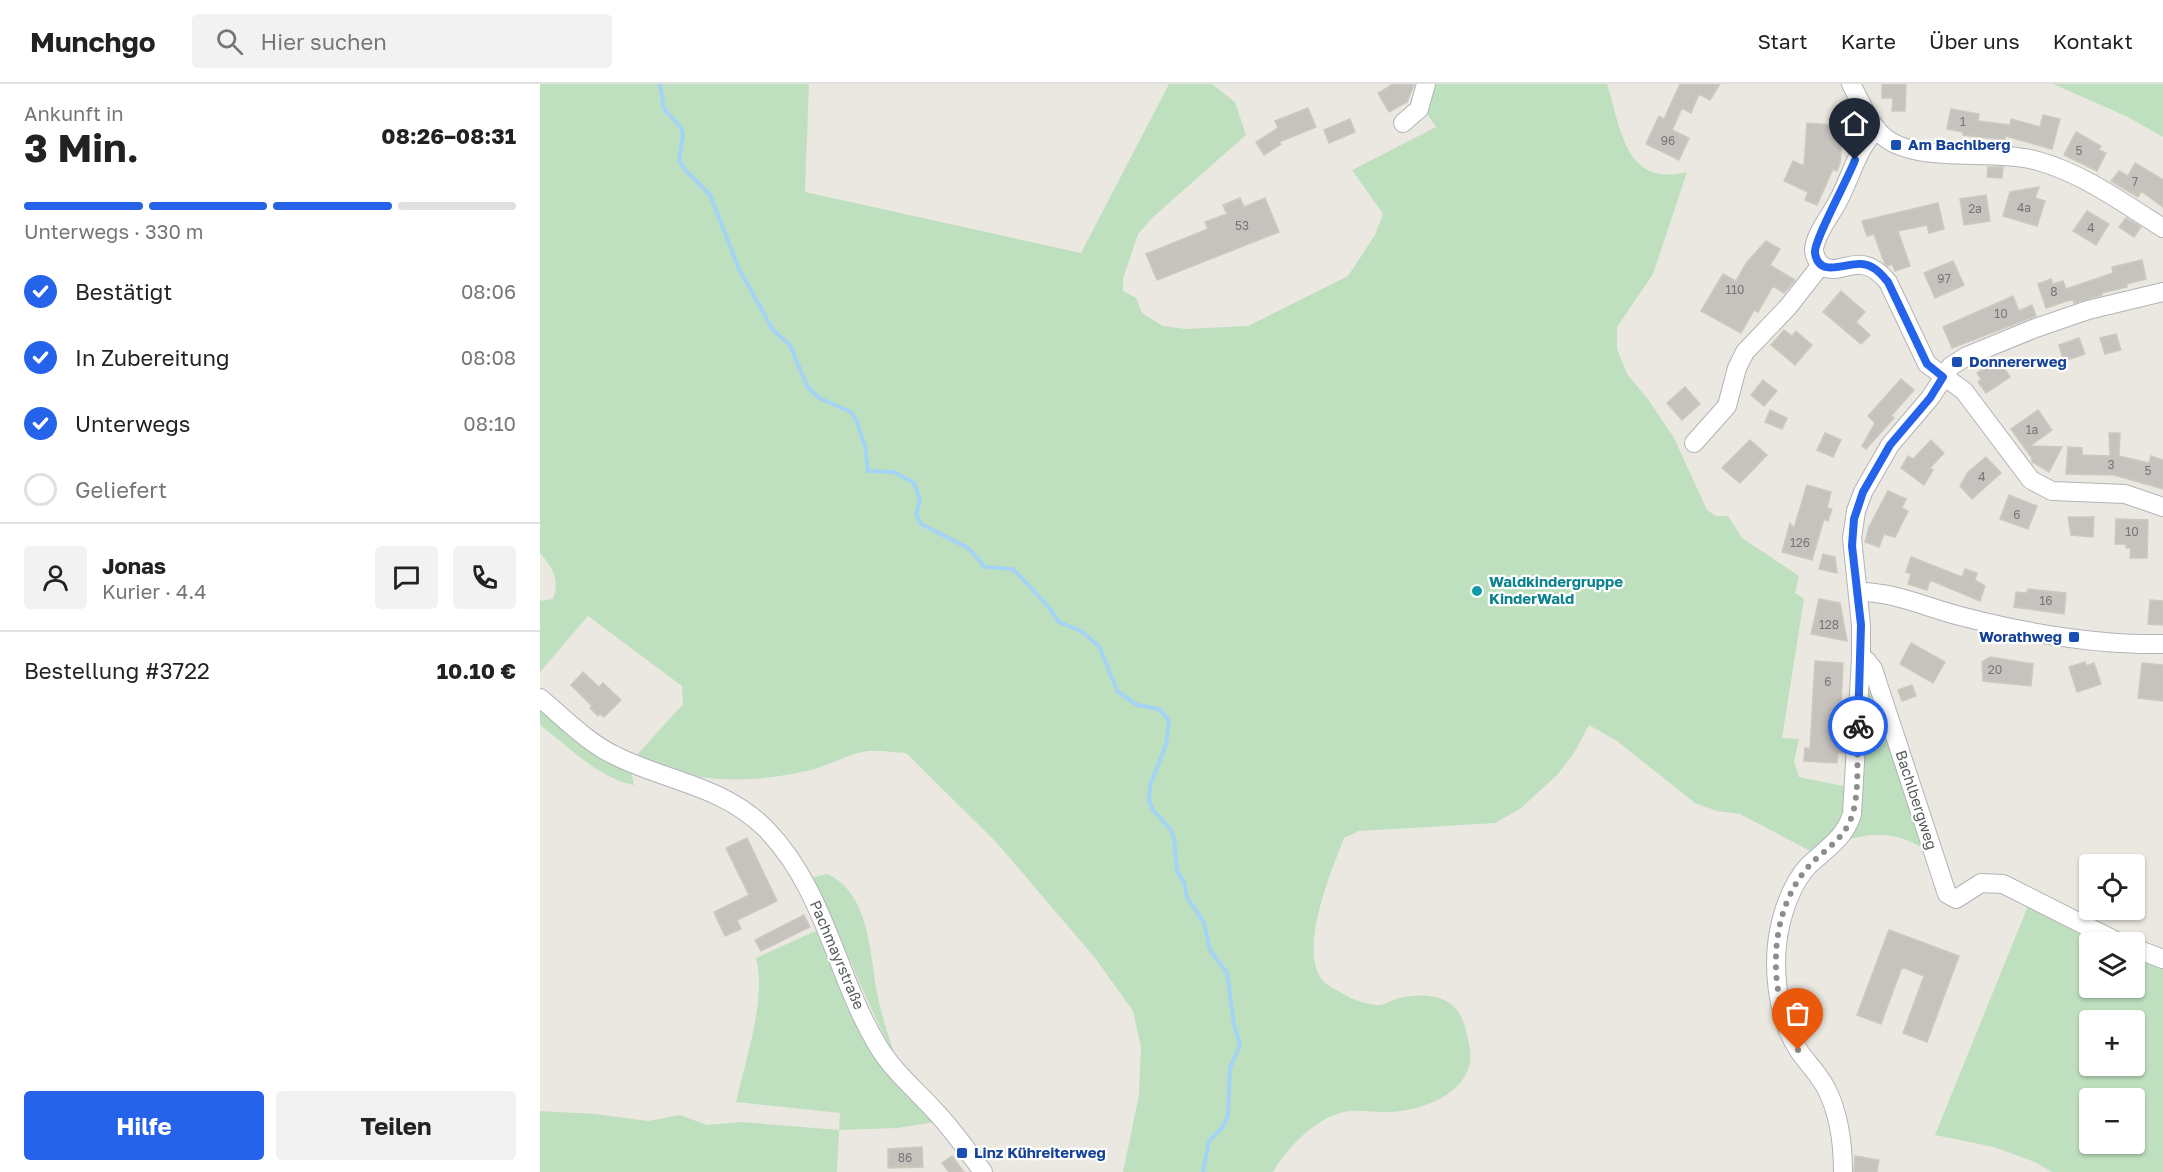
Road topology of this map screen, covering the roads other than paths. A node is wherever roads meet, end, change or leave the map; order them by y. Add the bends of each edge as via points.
1 (1426, 84) edge
2 (1851, 84) edge
3 (1403, 123) dead end
4 (1876, 129) junction
5 (2163, 228) edge
6 (1821, 265) junction
7 (2163, 292) edge
8 (1943, 377) junction
9 (1694, 443) dead end
10 (2163, 507) edge
11 (1858, 592) junction
12 (2163, 644) edge
13 (1861, 660) junction
14 (540, 698) edge
15 (2098, 932) edge
16 (2145, 952) edge
17 (2163, 959) edge
18 (983, 1172) edge
19 (1843, 1172) edge

1 - 3 street via 1419,109
2 - 4 street
4 - 5 street via 1896,145 1915,152 1997,154 2040,161 2104,190
4 - 6 street via 1858,154 1818,237 1814,249
6 - 8 street via 1829,268 1865,264 1881,274 1927,364
6 - 9 street via 1745,352 1726,406
7 - 8 street via 2033,328 1957,362
8 - 10 street via 1964,391 2022,472 2037,484 2058,491 2125,494
8 - 11 street via 1890,445 1861,498 1852,531
11 - 12 street via 2018,628 2100,641
11 - 13 street
13 - 15 street, Bachlbergweg via 1873,669 1947,894 1958,898 1981,883 2003,884
13 - 19 street via 1852,814 1842,834 1804,871 1793,890 1781,922 1777,953 1779,995 1788,1032 1832,1101 1841,1139
14 - 18 street, Pachmayrstraße via 614,756 709,791 767,830 824,918 879,1047
16 - 17 street

